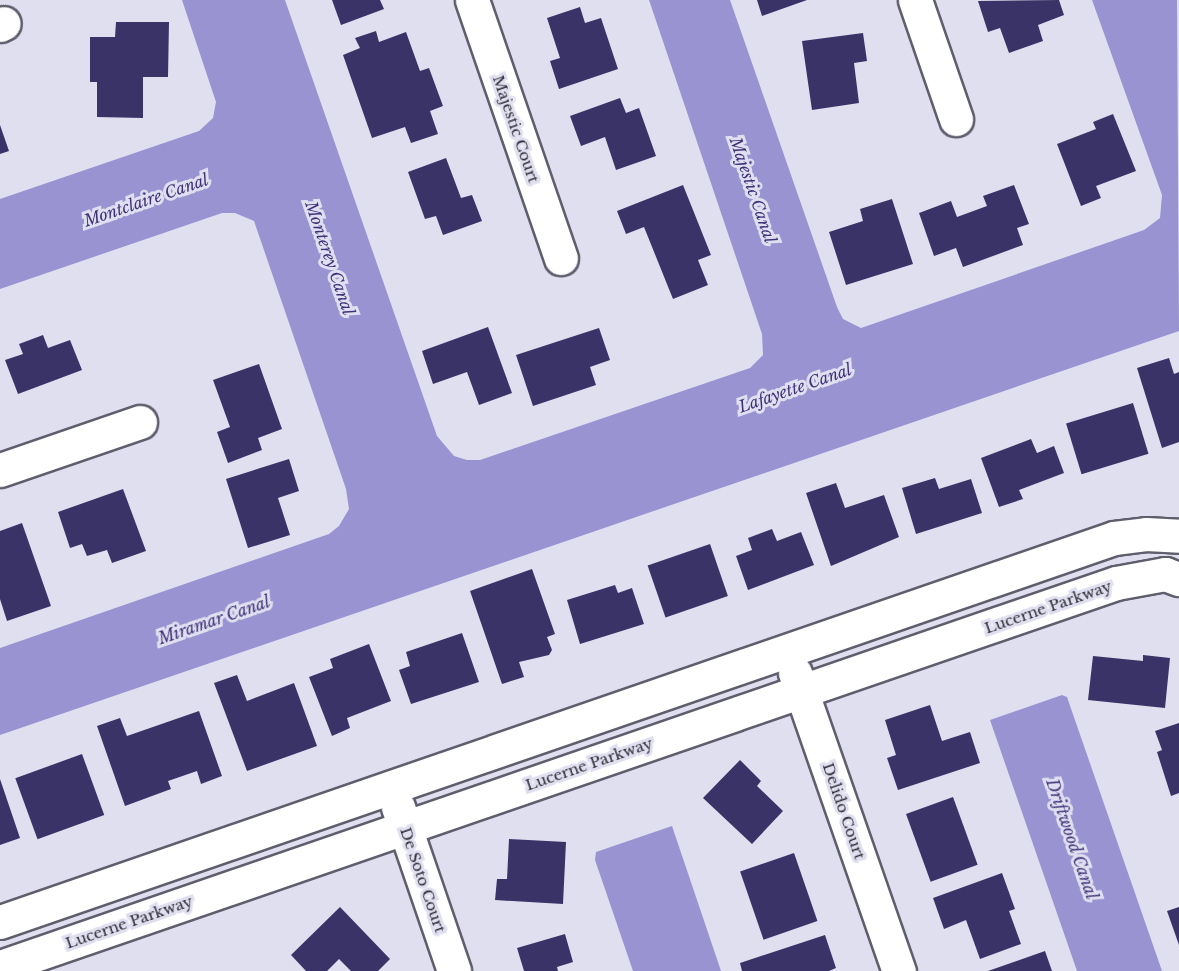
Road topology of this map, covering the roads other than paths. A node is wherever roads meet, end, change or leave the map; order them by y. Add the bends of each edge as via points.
1 (472, 0) edge
2 (915, 0) edge
3 (956, 119) dead end
4 (561, 258) dead end
5 (140, 422) dead end
6 (0, 470) edge
7 (1179, 536) edge
8 (1179, 579) edge
9 (787, 651) junction
10 (803, 692) junction
11 (392, 789) junction
12 (405, 827) junction
13 (0, 922) edge
14 (4, 961) edge
15 (454, 971) edge
16 (900, 971) edge

1 - 4 street, Majestic Court
2 - 3 street
5 - 6 street
7 - 9 street via 1146,534 1114,538
8 - 10 street, Lucerne Parkway via 1165,574 1116,583
9 - 10 street, Delido Court
9 - 11 street
10 - 12 street, Lucerne Parkway
10 - 16 street, Delido Court
11 - 12 street, De Soto Court
11 - 13 street
12 - 14 street, Lucerne Parkway
12 - 15 street, De Soto Court

